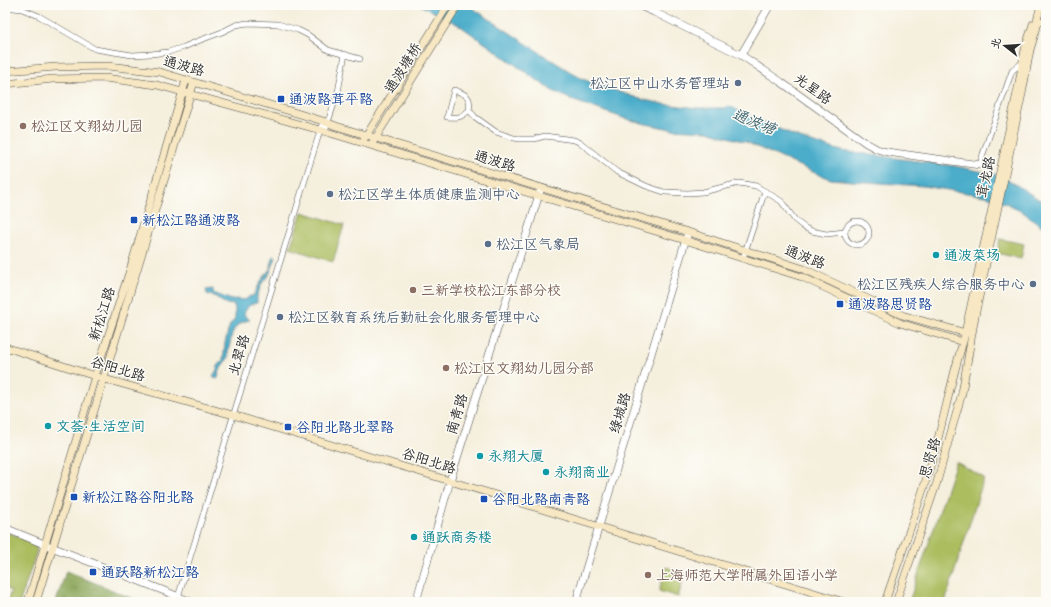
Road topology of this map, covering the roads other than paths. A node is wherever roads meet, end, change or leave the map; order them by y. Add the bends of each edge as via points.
1 (448, 5) edge
2 (458, 5) edge
3 (638, 5) edge
4 (770, 5) edge
5 (1041, 5) edge
6 (5, 7) edge
7 (1037, 20) junction
8 (1046, 23) edge
9 (345, 54) junction
10 (741, 55) junction
11 (360, 59) dead end
12 (1023, 62) junction
13 (5, 71) edge
14 (186, 80) junction
15 (194, 82) junction
16 (5, 84) edge
17 (1021, 89) junction
18 (186, 93) junction
19 (469, 110) junction
20 (325, 122) junction
21 (323, 131) junction
22 (366, 135) junction
23 (375, 138) junction
24 (362, 142) junction
25 (371, 145) junction
26 (980, 165) joint
27 (540, 188) junction
28 (765, 191) junction
29 (538, 196) junction
30 (688, 232) junction
31 (845, 232) junction
32 (685, 240) junction
33 (746, 251) junction
34 (743, 258) junction
35 (972, 316) junction
36 (966, 333) junction
37 (967, 343) junction
38 (5, 347) edge
39 (95, 376) junction
40 (104, 379) junction
41 (233, 415) junction
42 (450, 481) junction
43 (599, 526) junction
44 (5, 528) edge
45 (49, 546) junction
46 (178, 596) junction
47 (28, 602) edge
48 (36, 602) edge
49 (191, 602) edge
50 (416, 602) edge
51 (576, 602) edge
52 (844, 602) edge
53 (885, 602) edge
54 (896, 602) edge

1 - 22 main road
2 - 23 main road, 通波塘桥
3 - 10 street, 光星路
4 - 10 street
5 - 7 main road, 茸龙路
6 - 9 street via 22,9 39,16 95,49 132,55 184,47 236,25 247,23 278,24 298,30 328,50
7 - 8 main road
7 - 12 main road, 茸龙路 via 1032,25
7 - 17 main road, 茸龙路
9 - 11 street
9 - 20 street, 北翠路 via 338,92
10 - 26 street, 光星路 via 877,149
12 - 17 main road, 茸龙路
12 - 26 street via 1012,71
13 - 14 main road, 通波路 via 108,66 160,72
14 - 15 main road, 通波路
14 - 18 main road, 新松江路
15 - 18 main road, 新松江路
15 - 20 main road, 通波路
16 - 18 main road, 通波路 via 53,79 105,78 156,85
17 - 35 main road, 茸龙路
18 - 21 main road, 通波路
18 - 39 main road, 新松江路
18 - 40 main road, 新松江路
19 - 19 street via 458,118 447,117 454,90 468,97
19 - 28 street via 475,118 496,132 514,138 534,139 545,136 574,140 617,172 664,192 695,193 739,183 756,186
20 - 21 street, 北翠路
20 - 22 main road, 通波路
21 - 24 main road, 通波路
21 - 41 street, 北翠路
22 - 23 main road, 通波路
22 - 24 main road
23 - 25 main road, 通波塘桥
23 - 27 main road, 通波路
24 - 25 main road, 通波路
25 - 29 main road, 通波路
27 - 29 street, 南青路
27 - 30 main road, 通波路
28 - 31 street via 781,201 795,220 805,228 826,234
28 - 33 street
29 - 32 main road, 通波路
29 - 42 street, 南青路
30 - 32 street, 绿城路
30 - 33 main road, 通波路
31 - 31 street via 847,240 853,244 861,244 868,236 868,228 859,221 851,223
32 - 34 main road, 通波路
32 - 43 street, 绿城路
33 - 34 street
33 - 36 main road, 通波路 via 804,269 902,315
34 - 37 main road, 通波路 via 802,277 900,323
35 - 36 main road, 茸龙路
35 - 37 main road, 思贤路
36 - 37 main road, 茸龙路
37 - 53 main road, 思贤路 via 955,367 933,457
37 - 54 main road, 思贤路 via 962,393 937,482
38 - 39 main road, 谷阳北路
39 - 40 main road, 谷阳北路
39 - 45 main road, 新松江路
40 - 41 main road, 谷阳北路
40 - 45 main road, 新松江路
41 - 42 main road, 谷阳北路
41 - 46 street, 北翠路
42 - 43 main road, 谷阳北路
42 - 50 street, 南青路
43 - 51 street, 绿城路
43 - 52 main road, 谷阳北路
44 - 45 street
45 - 46 street
45 - 47 main road, 新松江路
45 - 48 main road, 新松江路
46 - 49 street

